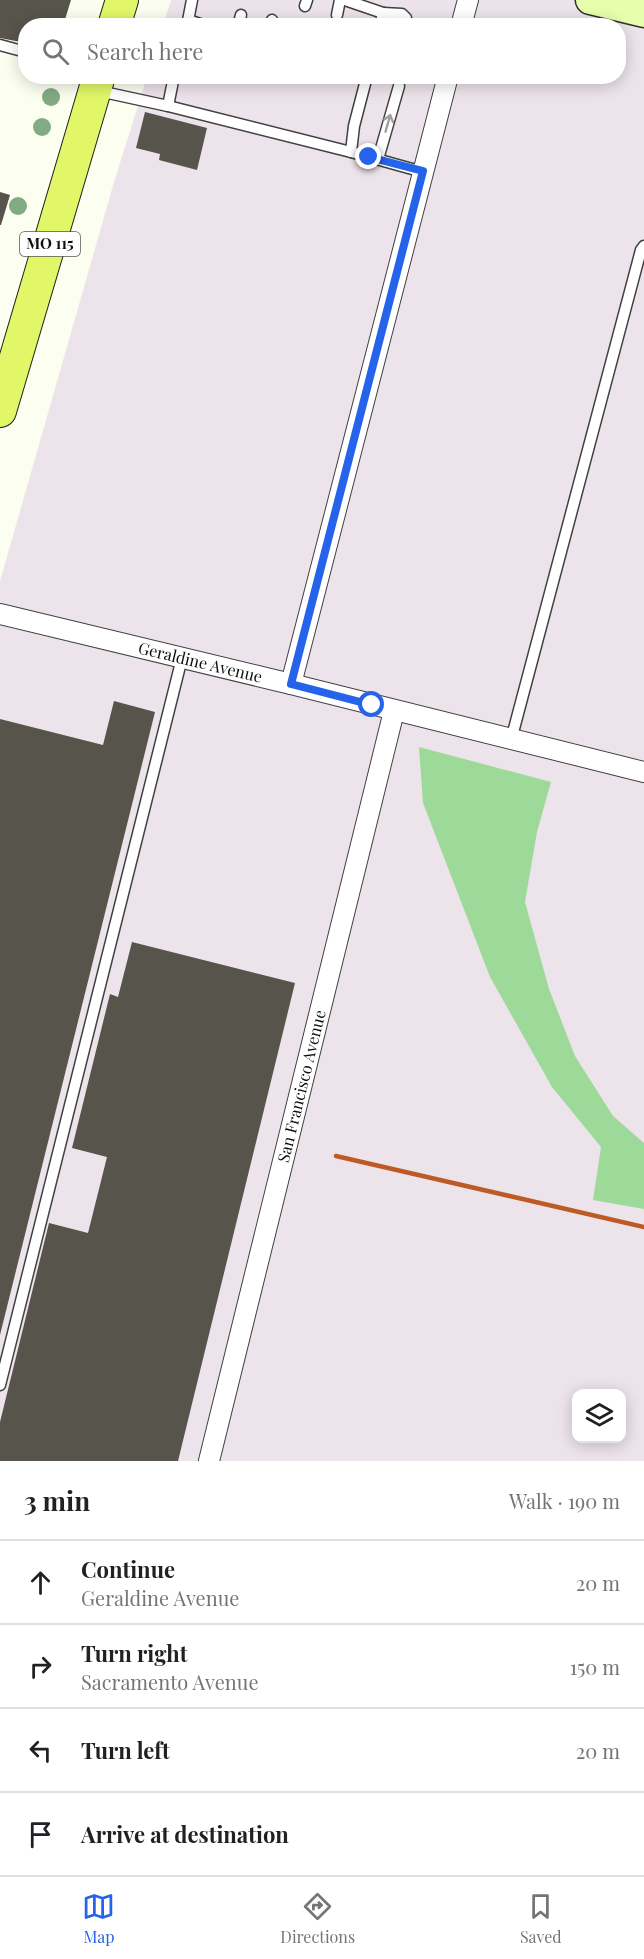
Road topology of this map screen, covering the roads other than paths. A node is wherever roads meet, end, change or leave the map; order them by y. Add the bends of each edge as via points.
1 (122, 0) edge
2 (192, 0) edge
3 (340, 0) edge
4 (345, 0) edge
5 (468, 0) edge
6 (590, 0) edge
7 (383, 13) junction
8 (644, 13) edge
9 (337, 15) dead end
10 (116, 18) edge
11 (189, 18) edge
12 (382, 18) edge
13 (406, 18) edge
14 (463, 18) edge
15 (0, 45) edge
16 (18, 49) edge
17 (97, 84) edge
18 (100, 84) edge
19 (172, 84) edge
20 (365, 84) edge
21 (446, 84) edge
22 (399, 87) dead end
23 (168, 106) junction
24 (351, 152) junction
25 (378, 159) junction
26 (423, 171) junction
27 (644, 246) edge
28 (0, 411) edge
29 (0, 614) edge
30 (182, 658) junction
31 (291, 684) junction
32 (394, 711) junction
33 (511, 740) junction
34 (644, 772) edge
35 (0, 1384) edge
36 (209, 1461) edge

1 - 10 main road
2 - 11 lane
3 - 9 lane
4 - 7 lane
5 - 14 street
6 - 8 main road
7 - 12 lane
7 - 13 lane via 402,14
15 - 16 lane
17 - 28 main road, MO 115
18 - 23 lane
19 - 23 lane
20 - 24 lane
21 - 26 street
25 -> 22 lane
23 - 24 lane
24 - 25 lane
25 - 26 lane
26 - 31 street
27 - 33 lane
29 - 30 street, Geraldine Avenue
30 - 31 street, Geraldine Avenue
30 - 35 lane
31 - 32 street, Geraldine Avenue
32 - 33 street, Geraldine Avenue
32 - 36 street, San Francisco Avenue
33 - 34 street, Geraldine Avenue

